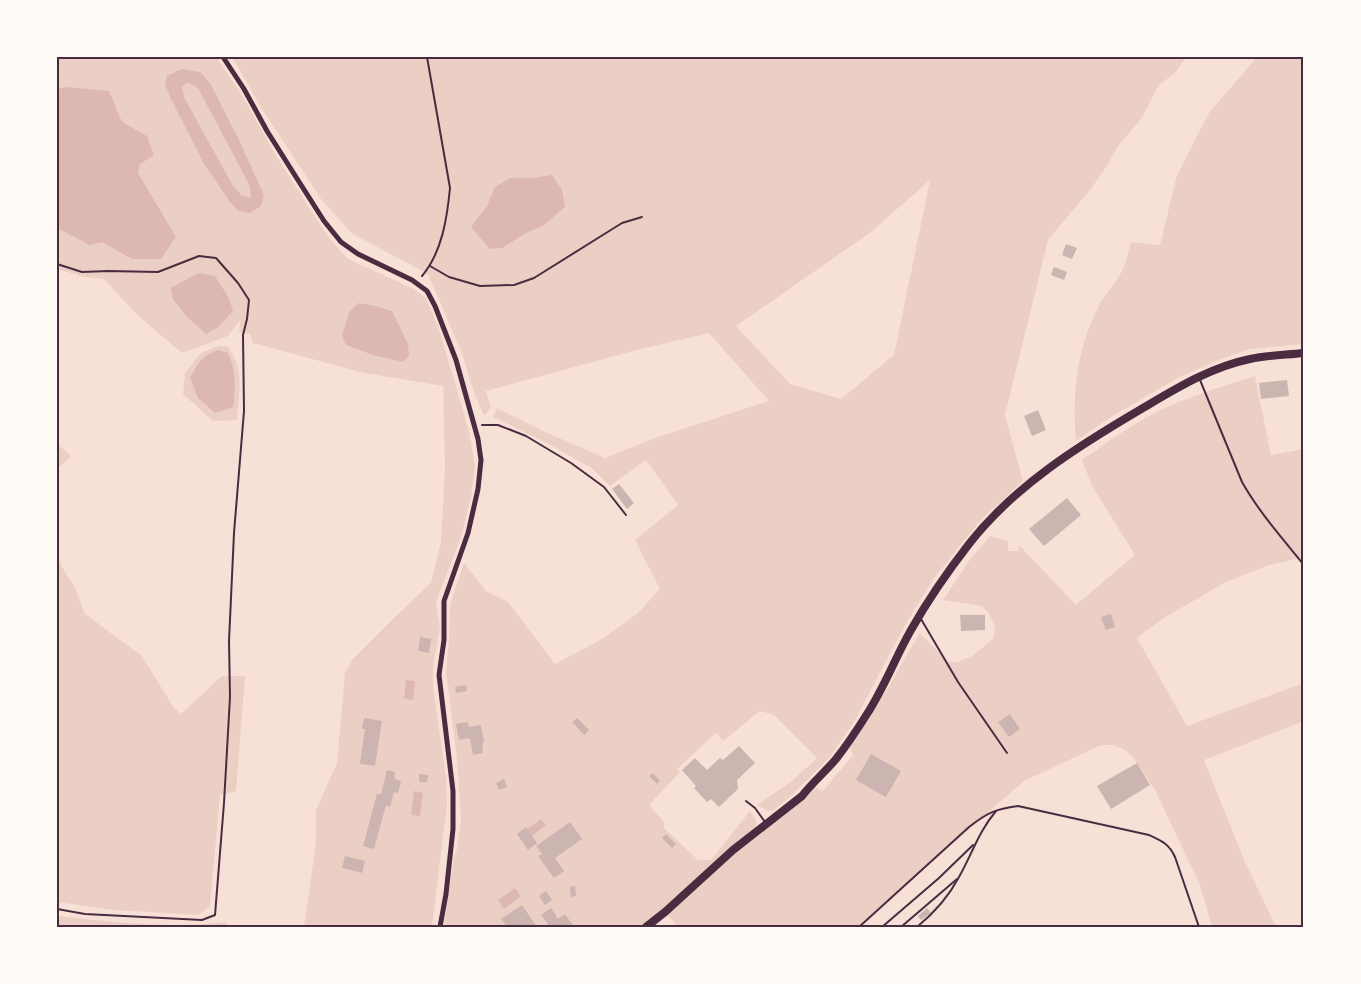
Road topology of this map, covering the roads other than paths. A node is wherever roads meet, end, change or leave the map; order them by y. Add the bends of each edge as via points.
1 (223, 57) edge
2 (1304, 353) edge
3 (1198, 377) junction
4 (1304, 565) edge
5 (920, 616) junction
6 (1007, 753) dead end
7 (746, 801) dead end
8 (998, 809) junction
9 (767, 824) junction
10 (975, 843) junction
11 (959, 877) junction
12 (440, 927) edge
13 (646, 927) edge
14 (859, 927) edge
15 (882, 927) edge
16 (901, 927) edge
17 (917, 927) edge
18 (1199, 927) edge

1 - 12 street via 324,221 341,242 427,291 456,360 478,438 478,489 468,533 444,601 439,675 453,790 453,829
2 - 3 main road via 1250,358
3 - 4 lane via 1249,495
3 - 5 main road via 1068,454 1022,490 970,542
5 - 6 lane via 958,682
5 - 9 main road via 849,742 802,796
7 - 9 lane
8 - 10 lane
8 - 14 lane via 969,827
8 - 18 lane via 1030,808 1159,840 1175,857
9 - 13 main road
10 - 11 lane
10 - 15 lane
11 - 16 lane
11 - 17 lane via 939,907

